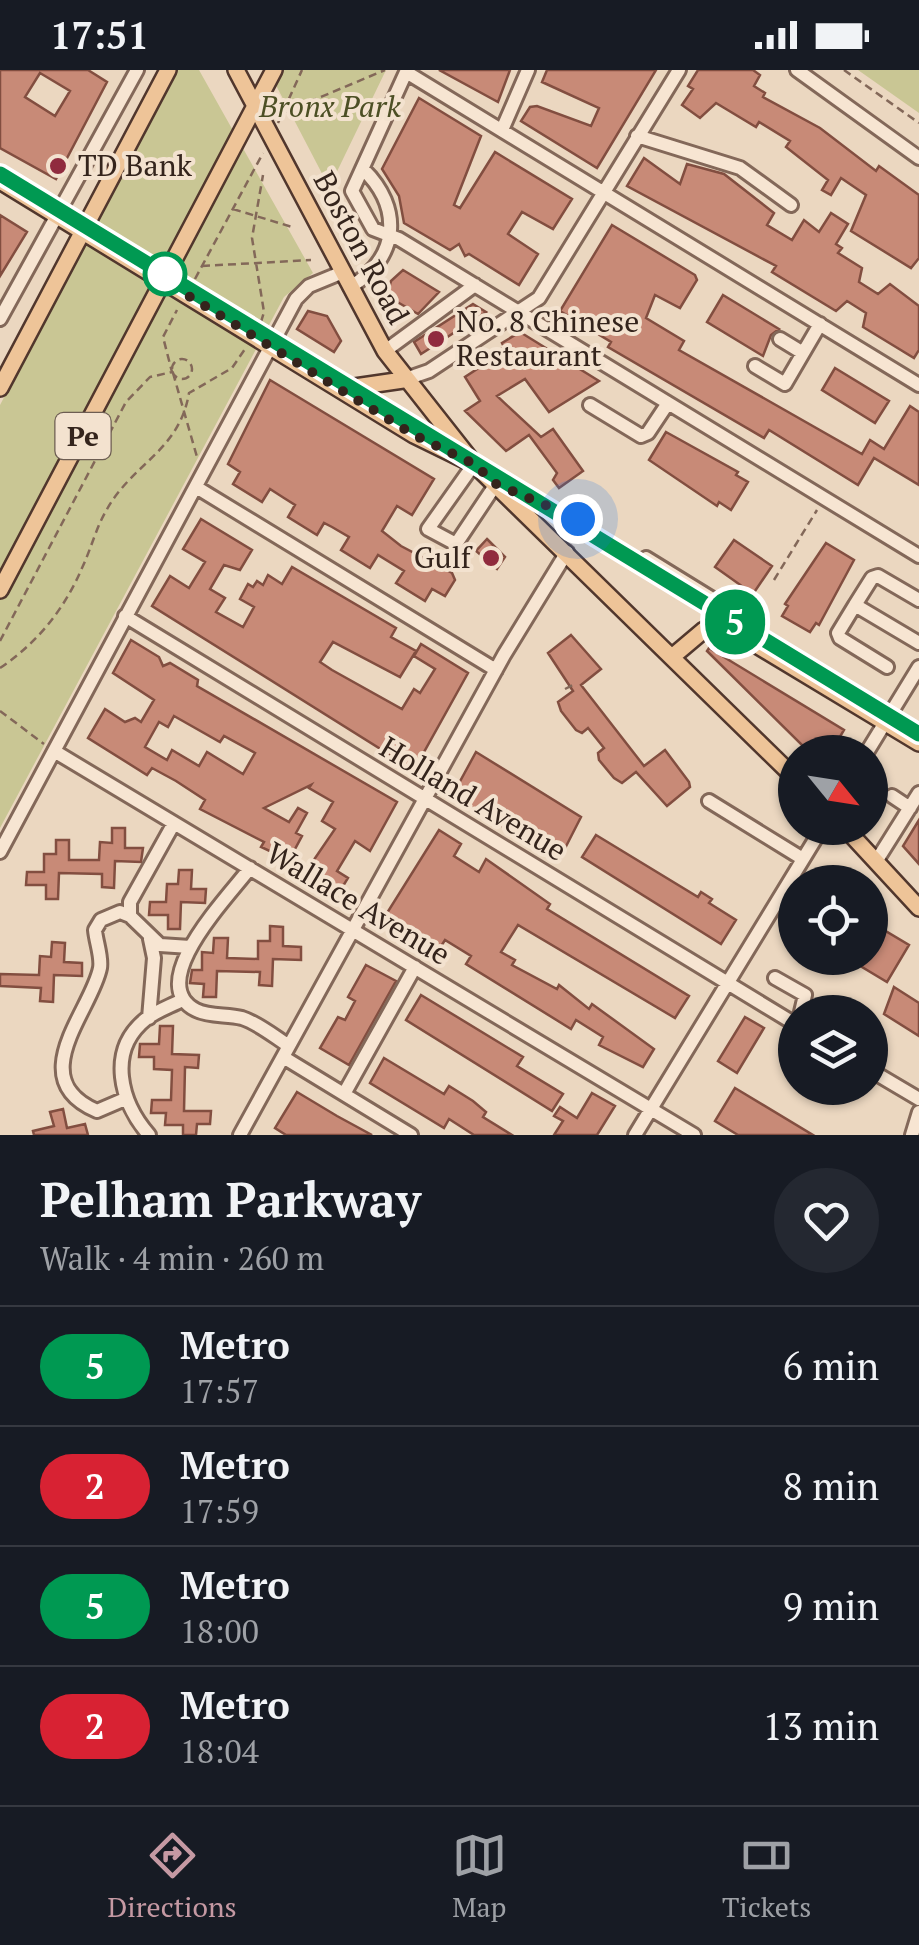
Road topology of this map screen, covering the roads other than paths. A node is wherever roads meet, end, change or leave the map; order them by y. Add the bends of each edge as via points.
1 (119, 70) edge
2 (168, 70) edge
3 (236, 70) edge
4 (274, 70) edge
5 (528, 70) edge
6 (679, 70) edge
7 (796, 70) edge
8 (406, 71) edge
9 (135, 74) edge
10 (257, 110) junction
11 (502, 130) junction
12 (638, 136) junction
13 (919, 158) edge
14 (363, 169) junction
15 (0, 181) edge
16 (603, 192) junction
17 (791, 205) dead end
18 (57, 216) junction
19 (83, 232) junction
20 (391, 236) junction
21 (347, 279) junction
22 (166, 282) junction
23 (475, 284) junction
24 (521, 312) junction
25 (0, 319) edge
26 (820, 324) junction
27 (780, 338) dead end
28 (270, 346) junction
29 (385, 351) junction
30 (803, 352) junction
31 (755, 366) dead end
32 (403, 380) junction
33 (919, 384) edge
34 (0, 388) edge
35 (340, 389) junction
36 (668, 403) junction
37 (590, 404) dead end
38 (474, 464) junction
39 (496, 484) junction
40 (196, 486) junction
41 (567, 552) junction
42 (919, 556) edge
43 (646, 558) road end
44 (0, 590) edge
45 (919, 600) edge
46 (856, 605) junction
47 (126, 616) junction
48 (720, 627) junction
49 (919, 642) edge
50 (672, 657) junction
51 (887, 667) dead end
52 (919, 667) edge
53 (496, 670) junction
54 (886, 722) junction
55 (878, 735) edge
56 (919, 743) edge
57 (54, 751) junction
58 (778, 761) edge
59 (919, 794) edge
60 (892, 796) dead end
61 (424, 799) junction
62 (709, 801) dead end
63 (910, 808) junction
64 (174, 823) junction
65 (812, 845) edge
66 (862, 845) edge
67 (0, 852) edge
68 (803, 859) junction
69 (877, 860) junction
70 (250, 868) junction
71 (919, 908) edge
72 (130, 916) junction
73 (352, 930) junction
74 (150, 939) junction
75 (190, 947) junction
76 (414, 967) junction
77 (774, 978) dead end
78 (728, 984) junction
79 (803, 995) edge
80 (182, 1000) junction
81 (778, 1014) edge
82 (149, 1018) junction
83 (286, 1052) junction
84 (888, 1081) edge
85 (344, 1094) junction
86 (125, 1099) junction
87 (919, 1099) edge
88 (651, 1109) junction
89 (919, 1112) edge
90 (149, 1135) edge
91 (240, 1135) edge
92 (411, 1135) edge
93 (635, 1135) edge
94 (694, 1135) edge
95 (912, 1135) edge

1 - 9 street
2 - 19 main road
3 - 10 main road, Boston Road
4 - 10 main road
5 - 11 street
6 - 12 street
7 - 13 street
8 - 11 street
8 - 14 street
9 - 18 street
10 - 21 main road, Boston Road
10 - 22 main road, Pe
11 - 16 street
12 - 16 street
12 - 17 street via 740,168
14 - 20 street via 384,195
14 - 20 street via 352,191 370,226
15 - 18 main road
16 - 24 street via 542,293
16 - 26 street
18 - 19 main road
18 - 25 street
19 - 22 main road
19 - 34 main road
20 - 21 street via 374,270
20 - 23 street
21 - 28 street via 304,289
21 - 29 main road, Boston Road
22 - 28 main road
22 - 44 main road, Pe
23 - 24 street
23 - 29 street
24 - 32 street
24 - 36 street
26 - 30 street
26 - 33 street
27 - 30 street
28 - 35 main road
28 - 40 street
29 - 32 main road, Boston Road
30 - 31 street via 785,384
32 - 35 main road
32 - 38 main road, Boston Road
35 - 38 main road
36 - 37 street via 641,436
36 - 42 street
38 - 39 main road, Boston Road
38 - 39 street via 428,528 456,544
39 - 41 main road, Boston Road
40 - 47 street
40 - 53 street
41 - 50 main road, Boston Road
41 - 53 street
43 - 48 street via 719,604
45 - 46 street via 878,576
46 - 49 street
46 - 51 street via 840,638
47 - 57 street
47 - 61 street, Holland Avenue
48 - 50 main road via 700,632
48 - 54 main road
50 - 58 main road, Boston Road
52 - 54 street
53 - 61 street
54 - 55 street
54 - 56 main road
57 - 64 street, Wallace Avenue
57 - 67 street
59 - 63 street
60 - 63 street
61 - 73 street
61 - 78 street, Holland Avenue
62 - 68 street
63 - 69 street
64 - 70 street, Wallace Avenue
64 - 72 street via 130,902
65 - 68 street
66 - 69 main road
68 - 78 street
69 - 71 main road
70 - 73 street, Wallace Avenue
70 - 75 street
72 - 74 street
72 - 86 street via 111,914 95,930 101,963 73,1020 63,1063 70,1088 90,1108
73 - 76 street, Wallace Avenue
73 - 83 street
74 - 75 street
74 - 82 street
75 - 80 street via 176,980
76 - 85 street
76 - 88 street, Wallace Avenue
77 - 79 street
78 - 81 street, Holland Avenue
78 - 88 street
80 - 82 street
80 - 83 street via 198,1011 243,1018
82 - 86 street via 131,1037 120,1068
83 - 85 street
83 - 91 street
84 - 87 street
85 - 92 street
86 - 90 street
88 - 93 street
88 - 94 street, Wallace Avenue
89 - 95 street

